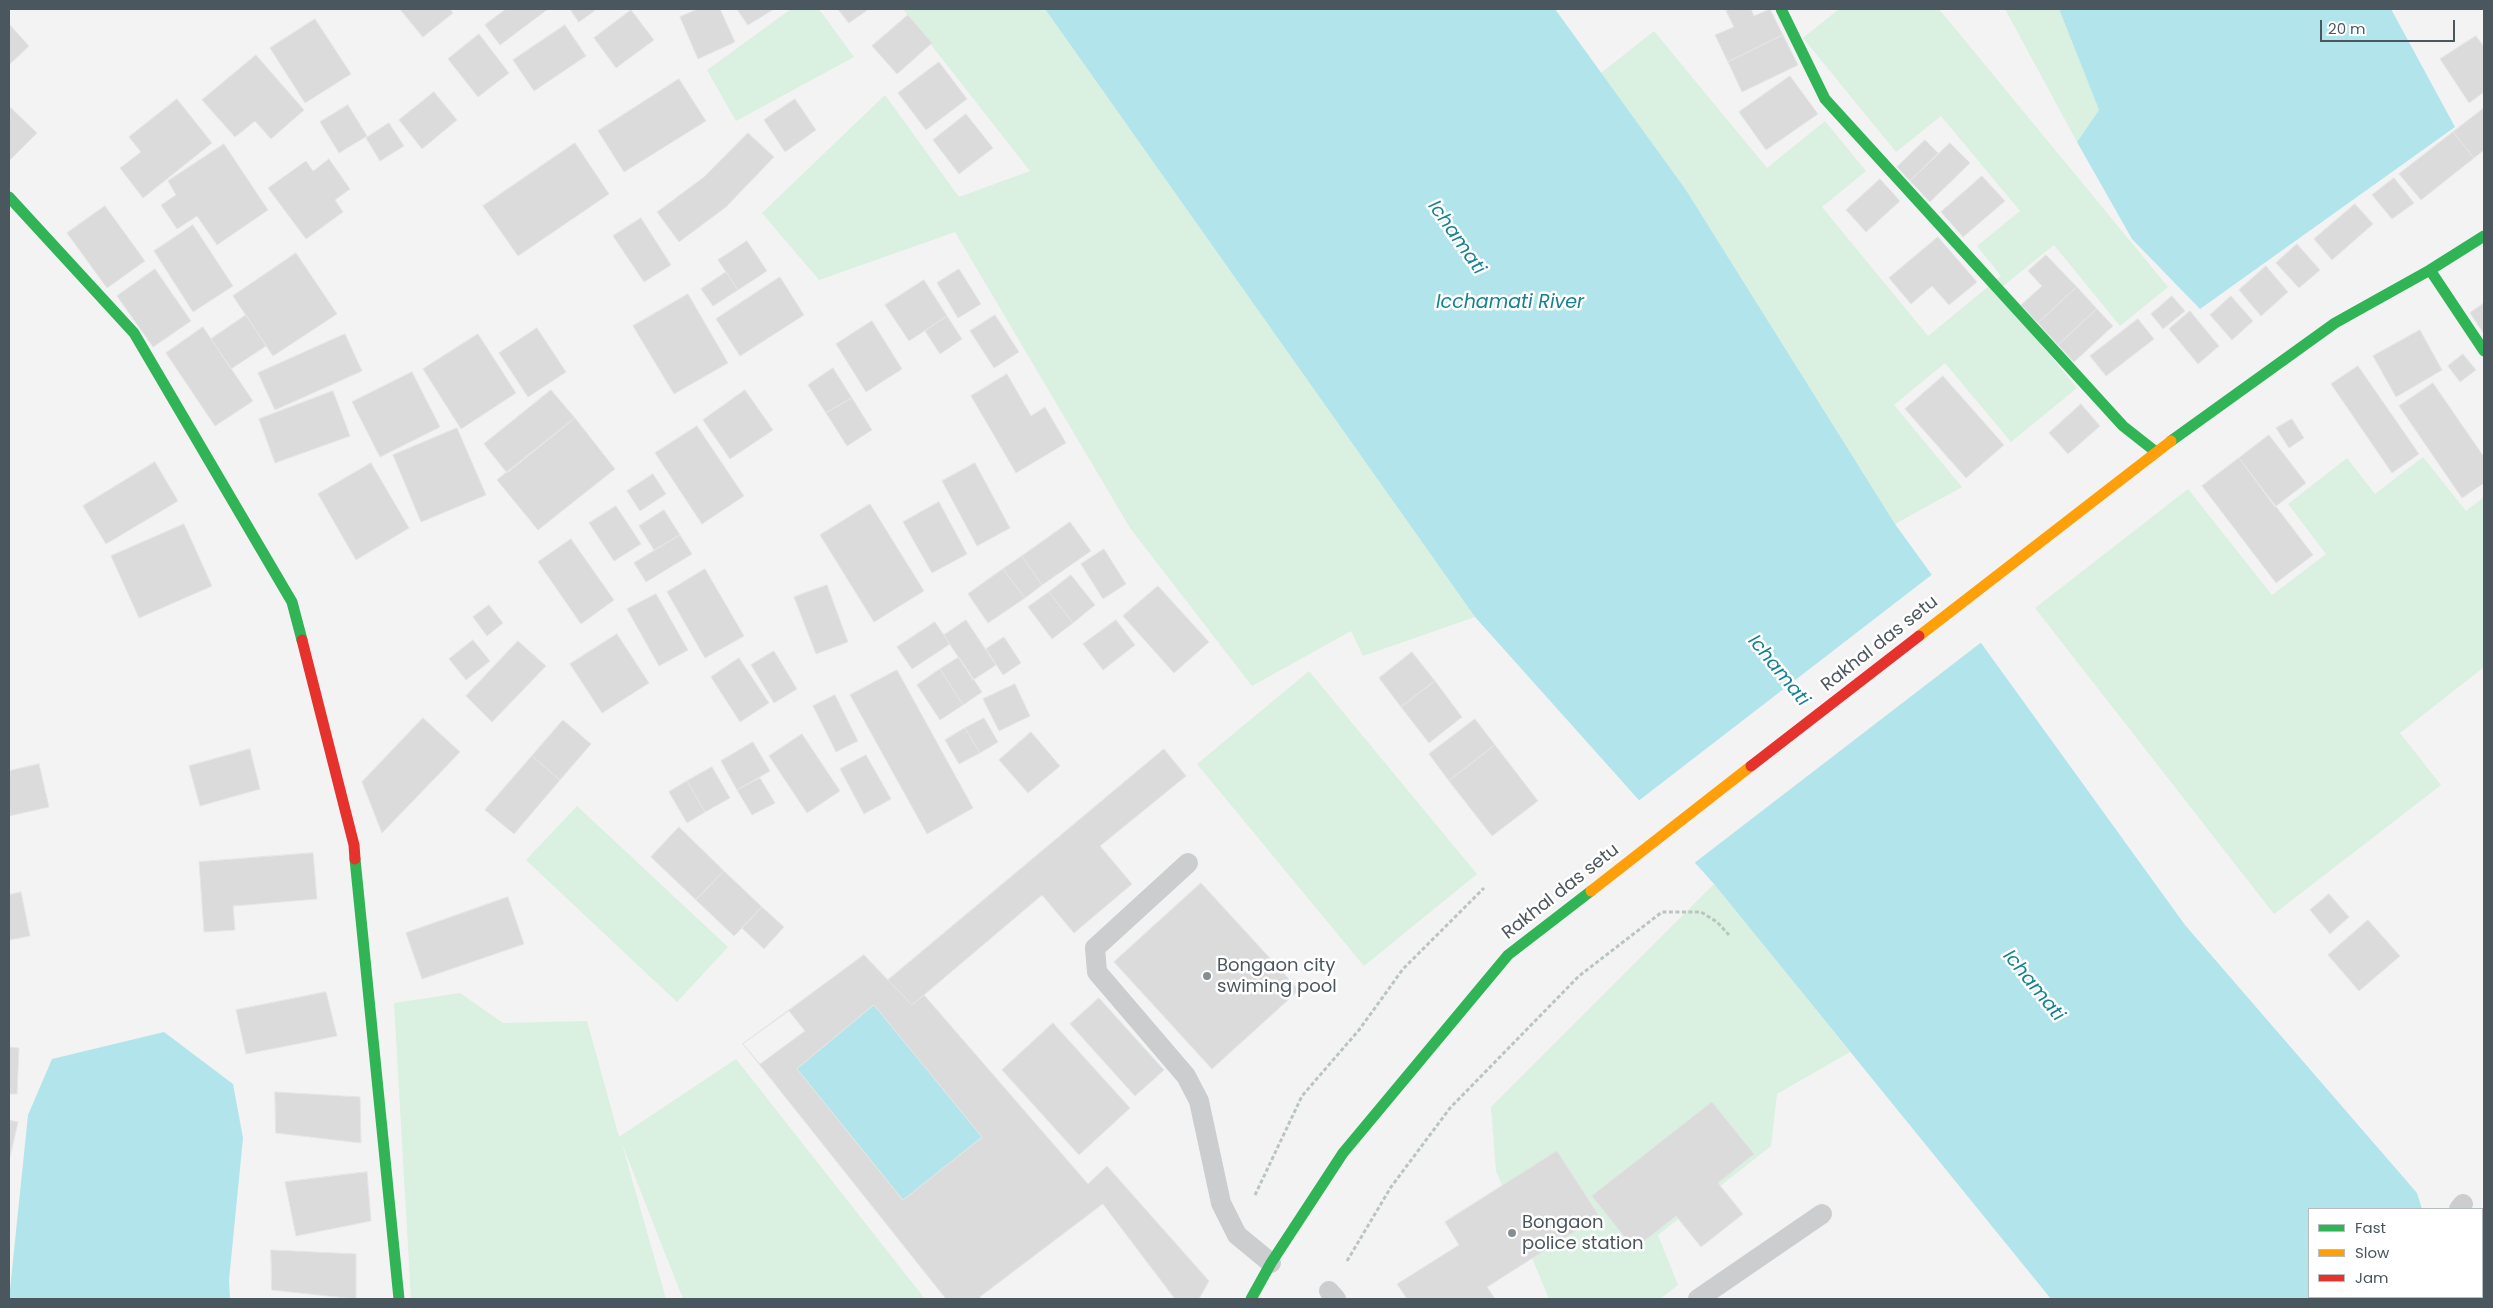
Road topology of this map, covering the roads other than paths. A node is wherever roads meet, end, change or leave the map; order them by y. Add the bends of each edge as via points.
1 (1781, 9) edge
2 (9, 197) edge
3 (2484, 236) edge
4 (2430, 270) junction
5 (2484, 351) edge
6 (2156, 452) junction
7 (1188, 863) dead end
8 (1822, 1214) dead end
9 (1271, 1263) junction
10 (399, 1299) edge
11 (1250, 1299) edge
12 (1698, 1299) edge

1 - 6 main road via 1825,99 2123,426
2 - 10 main road via 134,334 292,602 354,845
3 - 4 main road, Rakhal das setu
4 - 5 main road
4 - 6 main road, Rakhal das setu via 2335,323
6 - 9 main road, Rakhal das setu via 1508,955 1343,1153
7 - 9 lane via 1095,948 1097,972 1186,1076 1199,1101 1221,1203 1237,1235
8 - 12 lane
9 - 11 main road, Rakhal das setu

